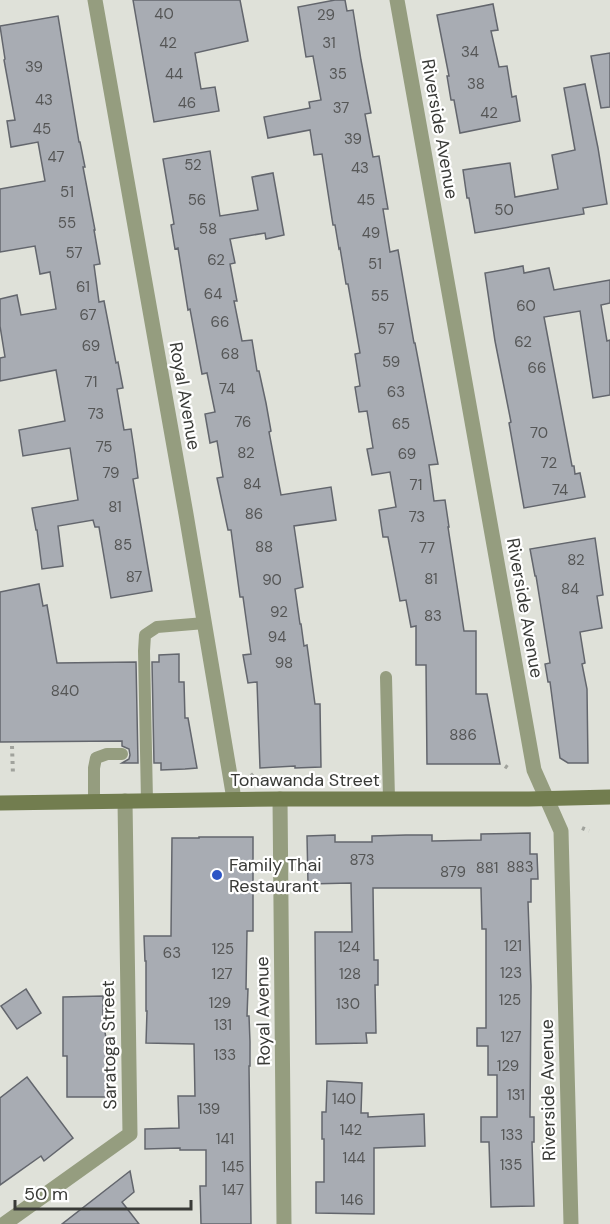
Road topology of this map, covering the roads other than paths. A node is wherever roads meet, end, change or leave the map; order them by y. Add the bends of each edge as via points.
1 (95, 0) edge
2 (397, 0) edge
3 (204, 623) junction
4 (386, 677) dead end
5 (122, 754) dead end
6 (610, 797) edge
7 (234, 799) junction
8 (280, 799) junction
9 (389, 799) junction
10 (547, 799) junction
11 (125, 801) junction
12 (147, 801) junction
13 (94, 802) junction
14 (0, 803) edge
15 (4, 1224) edge
16 (284, 1224) edge
17 (571, 1224) edge

1 - 3 street, Royal Avenue
2 - 10 street, Riverside Avenue via 534,770
3 - 7 street, Royal Avenue
3 - 12 lane via 157,627 145,635 141,754
4 - 9 lane
5 - 13 lane via 96,758
6 - 10 street, Tonawanda Street
7 - 8 street, Tonawanda Street
7 - 12 street, Tonawanda Street
8 - 9 street, Tonawanda Street
8 - 16 street, Royal Avenue
9 - 10 street, Tonawanda Street
10 - 17 street, Riverside Avenue via 561,831
11 - 12 street, Tonawanda Street
11 - 13 street, Tonawanda Street
11 - 15 street, Saratoga Street via 130,1134
13 - 14 street, Tonawanda Street

